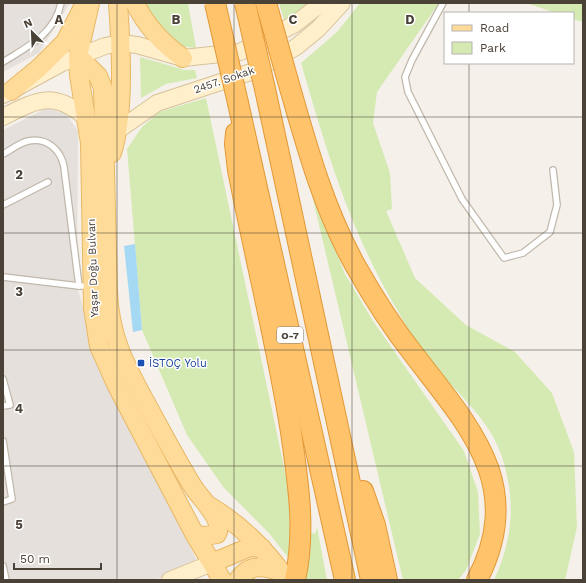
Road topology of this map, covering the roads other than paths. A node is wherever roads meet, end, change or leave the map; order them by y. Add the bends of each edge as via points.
1 (60, 3) edge
2 (85, 3) edge
3 (90, 3) edge
4 (118, 3) edge
5 (135, 3) edge
6 (215, 3) edge
7 (245, 3) edge
8 (266, 3) edge
9 (322, 3) edge
10 (342, 3) edge
11 (443, 3) edge
12 (121, 44) junction
13 (78, 56) junction
14 (183, 58) junction
15 (3, 62) edge
16 (7, 93) edge
17 (238, 103) junction
18 (3, 117) edge
19 (85, 117) junction
20 (117, 131) junction
21 (3, 154) edge
22 (106, 167) junction
23 (553, 170) dead end
24 (48, 182) dead end
25 (3, 205) edge
26 (3, 277) edge
27 (86, 286) junction
28 (3, 378) edge
29 (3, 406) edge
30 (3, 442) edge
31 (345, 457) junction
32 (5, 470) edge
33 (3, 502) edge
34 (208, 506) junction
35 (195, 535) junction
36 (262, 548) junction
37 (212, 563) junction
38 (3, 566) edge
39 (343, 576) edge
40 (288, 577) edge
41 (6, 580) edge
42 (170, 580) edge
43 (222, 580) edge
44 (238, 580) edge
45 (371, 580) edge
46 (387, 580) edge
47 (476, 580) edge

1 - 15 lane via 58,14 49,29
2 - 16 main road via 65,42 39,68
3 - 13 main road, Yaşar Doğu Bulvarı
4 - 12 main road, Yaşar Doğu Bulvarı
5 - 14 main road via 156,35
6 - 17 highway, O-7, bridge
7 - 31 highway, O-7, bridge
8 - 47 highway, bridge via 320,190 354,263 384,314 465,423 486,462 495,492 495,522 487,557
9 - 14 main road, 2457. Sokak via 295,24 240,52
10 - 20 main road, 2457. Sokak via 318,29 296,47 254,71 157,103
11 - 23 lane via 405,77 408,92 462,198 504,258 523,254 550,232 557,205
12 - 13 main road via 105,46
12 - 14 main road via 137,45
12 - 20 main road, Yaşar Doğu Bulvarı
13 - 16 main road
13 - 19 main road, Yaşar Doğu Bulvarı
13 - 22 main road via 98,76 103,88
17 - 39 highway, O-7
17 - 40 highway via 235,144 238,170 278,355 300,496 300,550
18 - 19 main road via 50,99 64,102
19 - 27 main road, Yaşar Doğu Bulvarı via 91,160
20 - 22 main road, Yaşar Doğu Bulvarı
21 - 27 lane via 22,143 34,141 51,146 60,154
22 - 34 main road, Yaşar Doğu Bulvarı via 108,292 114,337 128,369 180,465 193,488
24 - 25 lane
26 - 27 lane
27 - 35 main road, Yaşar Doğu Bulvarı via 104,360
28 - 29 lane via 10,405
30 - 32 lane
31 - 45 highway, O-7
31 - 46 highway via 365,497
32 - 33 lane via 12,499
34 - 35 main road, Yaşar Doğu Bulvarı via 219,523 217,534
34 - 36 main road via 227,516
35 - 37 main road, Yaşar Doğu Bulvarı
36 - 37 main road via 250,548
36 - 40 main road
37 - 42 main road
37 - 43 main road, Yaşar Doğu Bulvarı
38 - 41 lane
40 - 44 main road via 259,566 242,574

